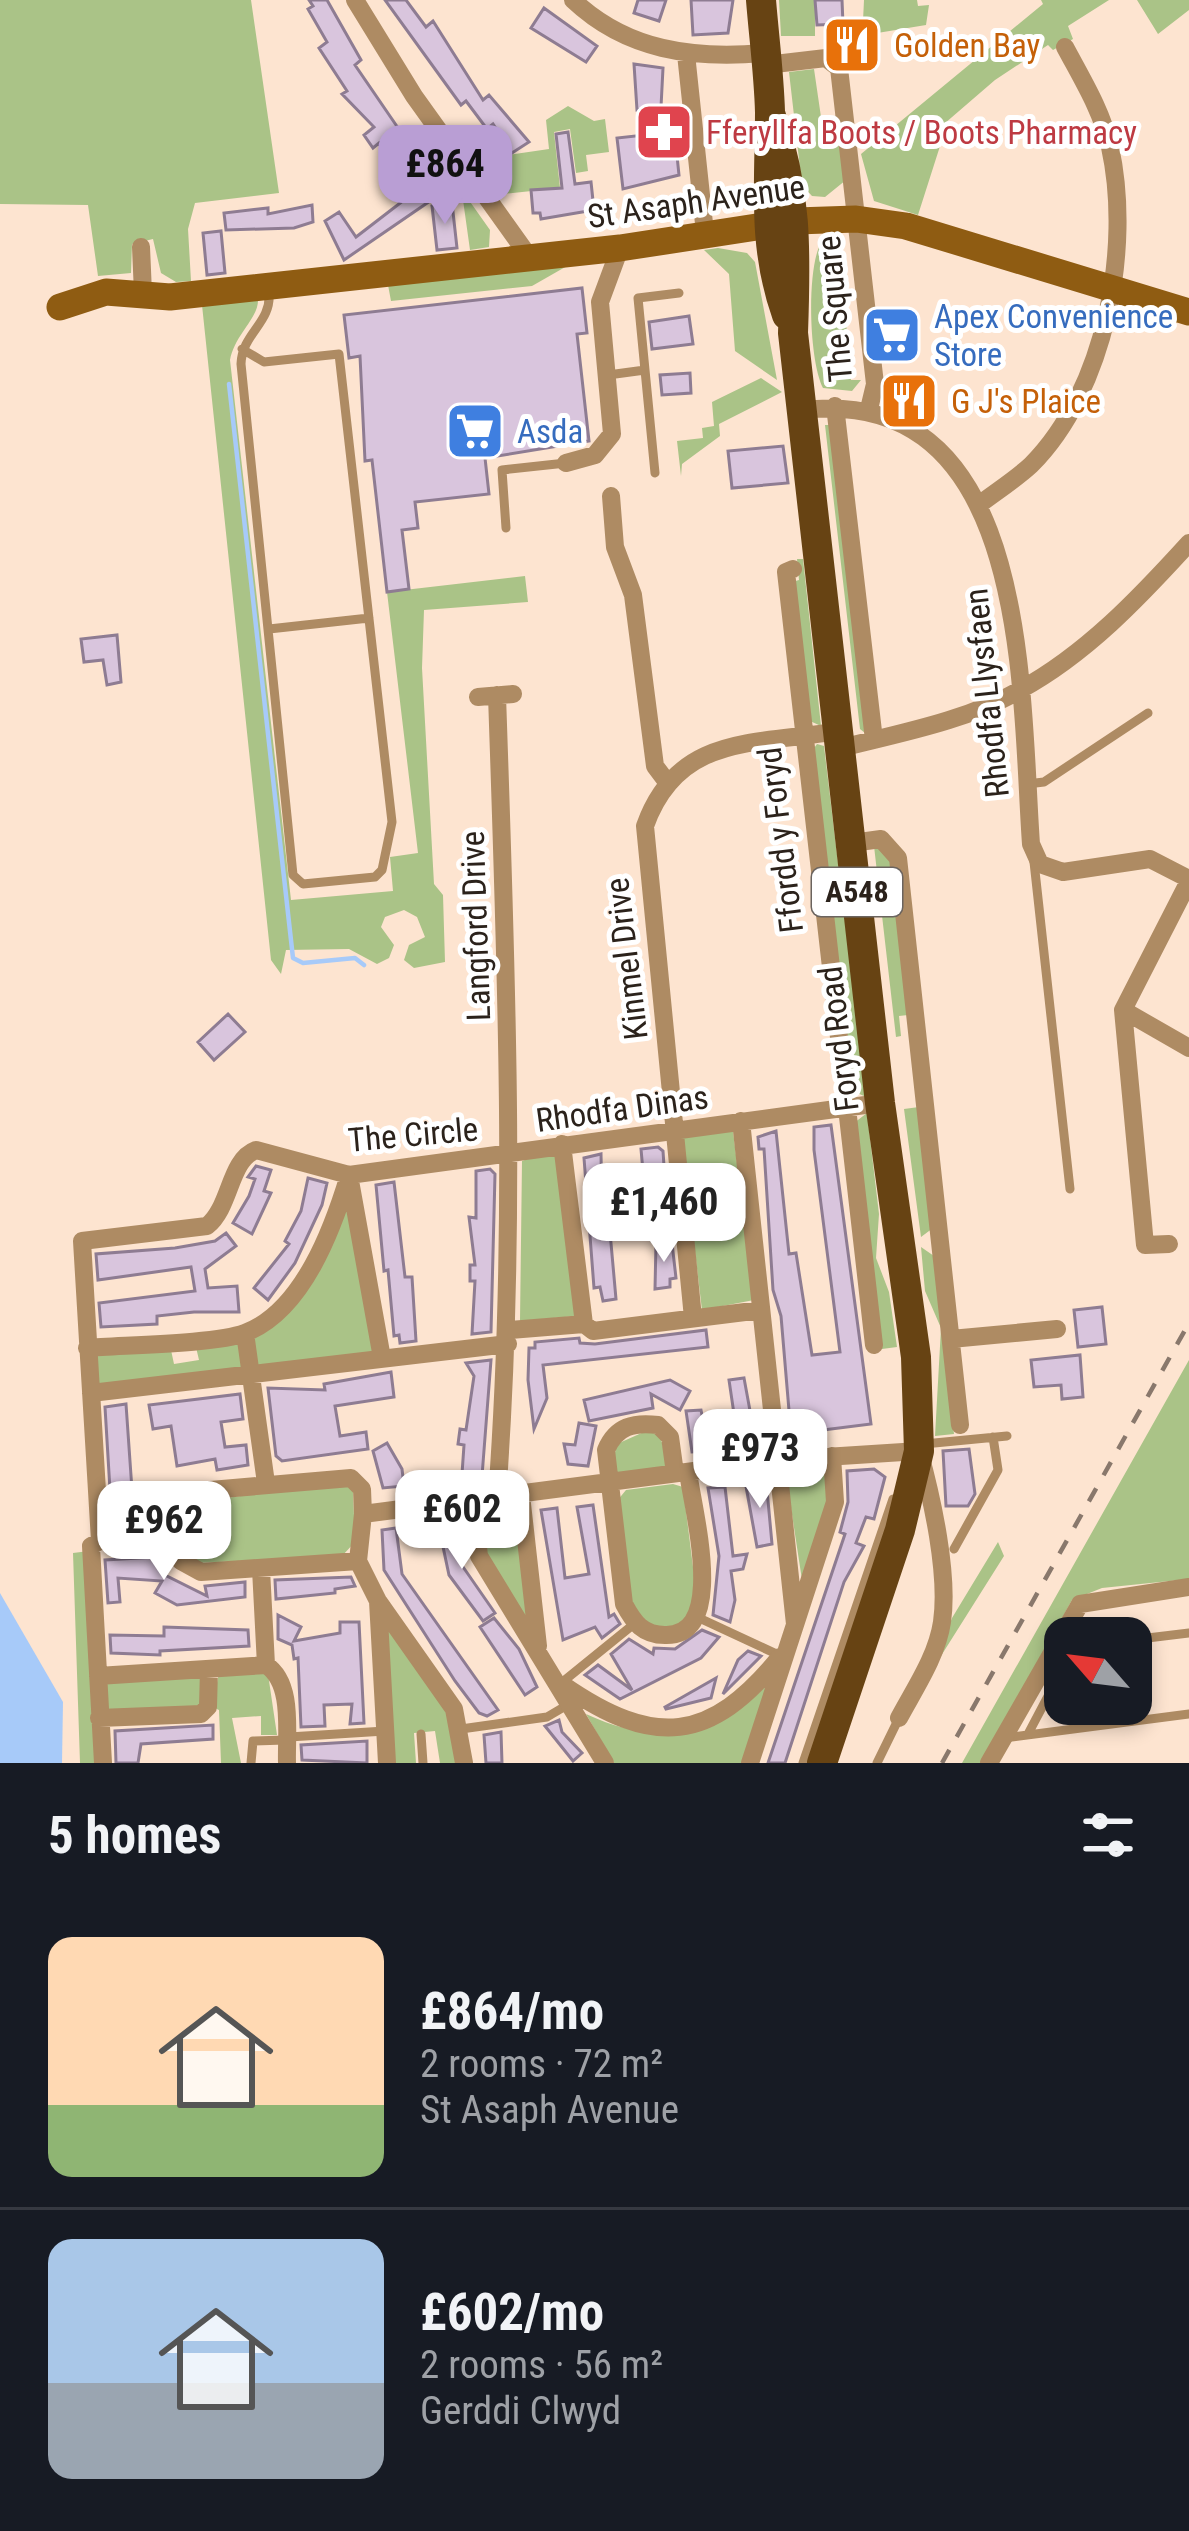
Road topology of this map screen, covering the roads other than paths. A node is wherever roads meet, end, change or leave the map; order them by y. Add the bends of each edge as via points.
1 (356, 0) edge
2 (573, 0) edge
3 (761, 0) edge
4 (1065, 46) dead end
5 (686, 54) junction
6 (765, 59) junction
7 (856, 219) junction
8 (781, 224) junction
9 (705, 233) junction
10 (140, 248) dead end
11 (620, 248) junction
12 (530, 258) junction
13 (269, 287) junction
14 (1115, 290) junction
15 (143, 293) junction
16 (679, 293) dead end
17 (60, 307) dead end
18 (1189, 312) edge
19 (242, 349) junction
20 (645, 370) junction
21 (608, 375) junction
22 (819, 408) junction
23 (869, 409) junction
24 (566, 463) joint
25 (656, 473) dead end
26 (611, 496) dead end
27 (980, 504) junction
28 (506, 528) dead end
29 (1189, 543) edge
30 (793, 569) dead end
31 (369, 618) junction
32 (269, 629) junction
33 (1020, 691) junction
34 (496, 695) dead end
35 (1148, 713) dead end
36 (805, 737) junction
37 (840, 740) junction
38 (874, 740) junction
39 (667, 782) junction
40 (1027, 784) junction
41 (852, 843) junction
42 (1036, 856) junction
43 (1189, 880) edge
44 (1124, 1010) junction
45 (1189, 1048) edge
46 (880, 1102) junction
47 (847, 1107) junction
48 (741, 1121) junction
49 (676, 1130) junction
50 (562, 1144) junction
51 (513, 1154) junction
52 (349, 1175) junction
53 (1070, 1190) dead end
54 (895, 1197) junction
55 (940, 1240) junction
56 (1169, 1244) dead end
57 (911, 1282) junction
58 (761, 1310) junction
59 (693, 1318) junction
60 (584, 1324) junction
61 (1057, 1330) dead end
62 (245, 1333) junction
63 (927, 1334) dead end
64 (509, 1337) junction
65 (951, 1339) junction
66 (874, 1345) dead end
67 (87, 1348) junction
68 (382, 1358) junction
69 (251, 1377) junction
70 (92, 1393) junction
71 (917, 1400) junction
72 (961, 1425) dead end
73 (1007, 1436) dead end
74 (993, 1437) junction
75 (909, 1455) junction
76 (832, 1456) junction
77 (778, 1460) junction
78 (682, 1473) junction
79 (609, 1480) junction
80 (266, 1483) junction
81 (896, 1490) dead end
82 (521, 1496) junction
83 (497, 1497) junction
84 (473, 1501) junction
85 (363, 1514) junction
86 (181, 1536) junction
87 (100, 1541) junction
88 (954, 1549) dead end
89 (358, 1561) junction
90 (262, 1569) junction
91 (1189, 1587) edge
92 (378, 1601) junction
93 (697, 1617) junction
94 (634, 1624) junction
95 (795, 1624) junction
96 (1189, 1634) edge
97 (1152, 1638) edge
98 (784, 1653) junction
99 (539, 1655) junction
100 (266, 1665) junction
101 (208, 1670) junction
102 (98, 1676) junction
103 (557, 1682) junction
104 (569, 1704) junction
105 (1044, 1704) edge
106 (1189, 1714) edge
107 (100, 1718) junction
108 (899, 1718) joint
109 (461, 1730) junction
110 (385, 1731) junction
111 (421, 1734) dead end
112 (1028, 1734) junction
113 (1004, 1738) junction
114 (286, 1739) junction
115 (103, 1763) edge
116 (251, 1763) edge
117 (287, 1763) edge
118 (387, 1763) edge
119 (423, 1763) edge
120 (464, 1763) edge
121 (605, 1763) edge
122 (750, 1763) edge
123 (802, 1763) edge
124 (822, 1763) edge
125 (877, 1763) edge
126 (989, 1763) edge

1 - 12 street
2 - 5 street via 615,32
3 - 6 main road
4 - 14 street via 1110,148
5 - 6 street
5 - 9 street
6 - 7 street, The Square via 837,63
6 - 8 main road, Foryd Road
7 - 8 street, St Asaph Avenue
7 - 14 street, St Asaph Avenue via 906,226
7 - 23 street, The Square via 875,384
8 - 9 street, St Asaph Avenue
8 - 22 main road, Foryd Road / A548 via 793,333
9 - 11 street, St Asaph Avenue
10 - 15 street
11 - 12 street, St Asaph Avenue
11 - 21 street via 600,302
12 - 13 street, St Asaph Avenue
13 - 15 street, St Asaph Avenue
13 - 19 lane via 269,310
14 - 18 street, St Asaph Avenue
14 - 27 street via 1067,415 1032,464
15 - 17 street, St Asaph Avenue via 106,292
16 - 20 lane via 638,298
19 - 31 lane via 264,362 339,354
19 - 32 lane
20 - 21 lane
20 - 25 lane
21 - 24 street via 614,422 606,448
22 - 23 street, Rhodfa Llysfaen
22 - 37 main road, Foryd Road / A548
22 - 38 street
23 - 27 street, Rhodfa Llysfaen via 948,459
24 - 28 lane via 502,470
26 - 39 street via 606,522 633,595 651,678 655,766
27 - 33 street, Rhodfa Llysfaen via 1009,596
29 - 33 street via 1127,611
30 - 36 street, Ffordd y Foryd via 786,572
31 - 32 lane
31 - 32 lane via 392,822 375,877 303,884 293,875
33 - 38 street
33 - 40 street, Rhodfa Llysfaen
34 - 51 street, Langford Drive
35 - 40 lane via 1044,782
36 - 37 street
36 - 39 street via 716,749
36 - 47 street, Ffordd y Foryd
37 - 38 street
37 - 41 main road, Foryd Road / A548
39 - 49 street, Kinmel Drive via 643,844
40 - 42 street, Rhodfa Llysfaen
41 - 46 main road, Foryd Road / A548
41 - 55 street via 880,839 898,858
42 - 43 street via 1064,872 1150,860
42 - 53 lane
43 - 44 street
44 - 45 street
44 - 56 street via 1144,1245
46 - 47 street, Rhodfa Dinas
46 - 54 main road, Foryd Road / A548
47 - 48 street, Rhodfa Dinas
47 - 66 street, Ffordd y Foryd
48 - 49 street, Rhodfa Dinas
48 - 58 street
49 - 50 street, Rhodfa Dinas
49 - 59 street, Kinmel Drive
50 - 51 street, Rhodfa Dinas
50 - 60 street
51 - 52 street, The Circle
51 - 64 street, Langford Drive
52 - 62 street via 315,1263 287,1300
52 - 67 street, The Circle via 256,1150 242,1159 222,1214 207,1226 82,1241
52 - 68 street
54 - 57 main road, Foryd Road / A548
54 - 57 lane via 890,1260
55 - 57 street
55 - 65 street
57 - 71 main road, Foryd Road / A548
58 - 59 street
58 - 77 street
59 - 60 street via 593,1330
60 - 64 street
61 - 65 street
62 - 67 street
62 - 69 street
63 - 71 lane
64 - 68 street
64 - 83 street, Langford Drive
65 - 72 street
67 - 70 street
68 - 69 street
69 - 70 street
69 - 80 street
70 - 87 street
71 - 75 main road, Foryd Road / A548
73 - 74 lane
74 - 75 lane
74 - 88 lane via 998,1470
75 - 76 street
75 - 108 street via 932,1499 943,1618
75 - 124 main road, A548 via 900,1530
76 - 77 street
76 - 95 street via 835,1502
77 - 78 street
77 - 95 street
78 - 79 street
78 - 79 street via 664,1428 638,1424 610,1442
78 - 93 street via 704,1601
79 - 82 street
79 - 94 street via 624,1604
80 - 85 street via 351,1478 362,1489
80 - 86 street via 199,1491 188,1498
81 - 123 lane
82 - 83 street
82 - 99 street
83 - 84 street
84 - 85 street
84 - 99 street via 478,1556
85 - 89 street
86 - 87 street
86 - 90 street via 182,1561 191,1570
87 - 102 street via 91,1546
89 - 90 street
89 - 92 street
90 - 100 street
91 - 113 street via 1080,1604
92 - 109 street via 454,1708
92 - 110 street
93 - 94 street via 676,1636
93 - 98 lane
94 - 103 lane
95 - 98 street
96 - 97 lane
98 - 103 street via 746,1699 694,1725 633,1724
98 - 122 street
99 - 103 street
100 - 101 street
100 - 114 street via 280,1677
101 - 102 street
101 - 107 street via 201,1714
102 - 107 street
103 - 104 street
104 - 109 lane via 547,1717
104 - 121 street
105 - 112 lane
106 - 112 lane
107 - 115 street
108 - 125 lane
109 - 120 street
110 - 114 lane
110 - 118 street
111 - 119 lane
112 - 113 lane
113 - 126 street
114 - 116 lane via 253,1741
114 - 117 street

